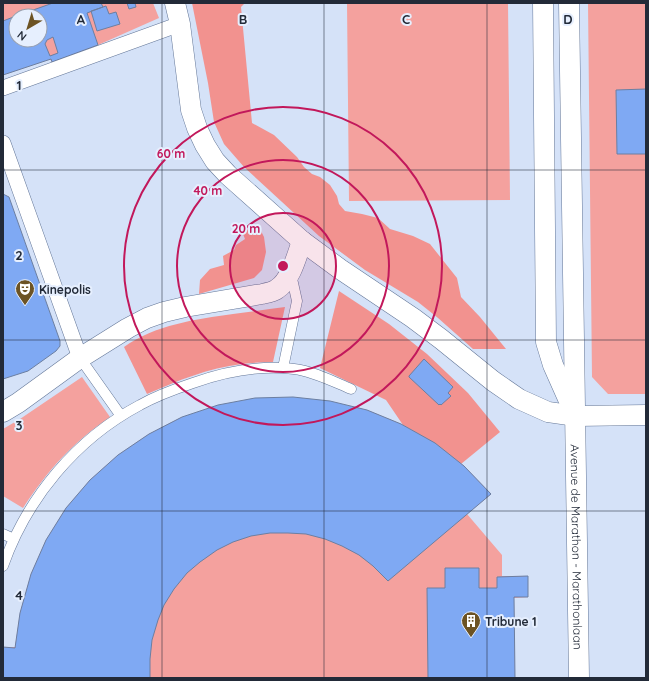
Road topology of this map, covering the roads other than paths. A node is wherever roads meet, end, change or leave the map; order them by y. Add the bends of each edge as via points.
1 (174, 3) edge
2 (543, 3) edge
3 (569, 3) edge
4 (180, 24) junction
5 (3, 88) edge
6 (3, 144) edge
7 (8, 171) edge
8 (545, 195) junction
9 (572, 195) junction
10 (302, 241) junction
11 (289, 275) junction
12 (80, 358) junction
13 (283, 368) junction
14 (351, 389) dead end
15 (3, 412) edge
16 (646, 415) edge
17 (121, 416) junction
18 (576, 416) junction
19 (3, 534) edge
20 (14, 539) junction
21 (3, 566) edge
22 (579, 678) edge

1 - 4 street
2 - 8 street, Avenue de Marathon - Marathonlaan
3 - 9 street, Avenue de Marathon - Marathonlaan
4 - 5 street
4 - 10 street via 191,110 205,145 228,175
6 - 7 street
7 - 12 street
8 - 9 street
8 - 18 street, Avenue de Marathon - Marathonlaan via 546,342 552,365
9 - 18 street, Avenue de Marathon - Marathonlaan
10 - 11 street
10 - 18 street via 413,318 519,399 548,412
11 - 12 street via 278,288 270,292 185,307 147,318
11 - 13 lane via 297,301
12 - 15 street
12 - 17 lane
13 - 14 lane via 305,370
13 - 17 lane via 211,376 164,393
16 - 18 street
17 - 20 lane via 91,438 64,465 40,494
18 - 22 street, Avenue de Marathon - Marathonlaan
19 - 20 lane
20 - 21 lane

